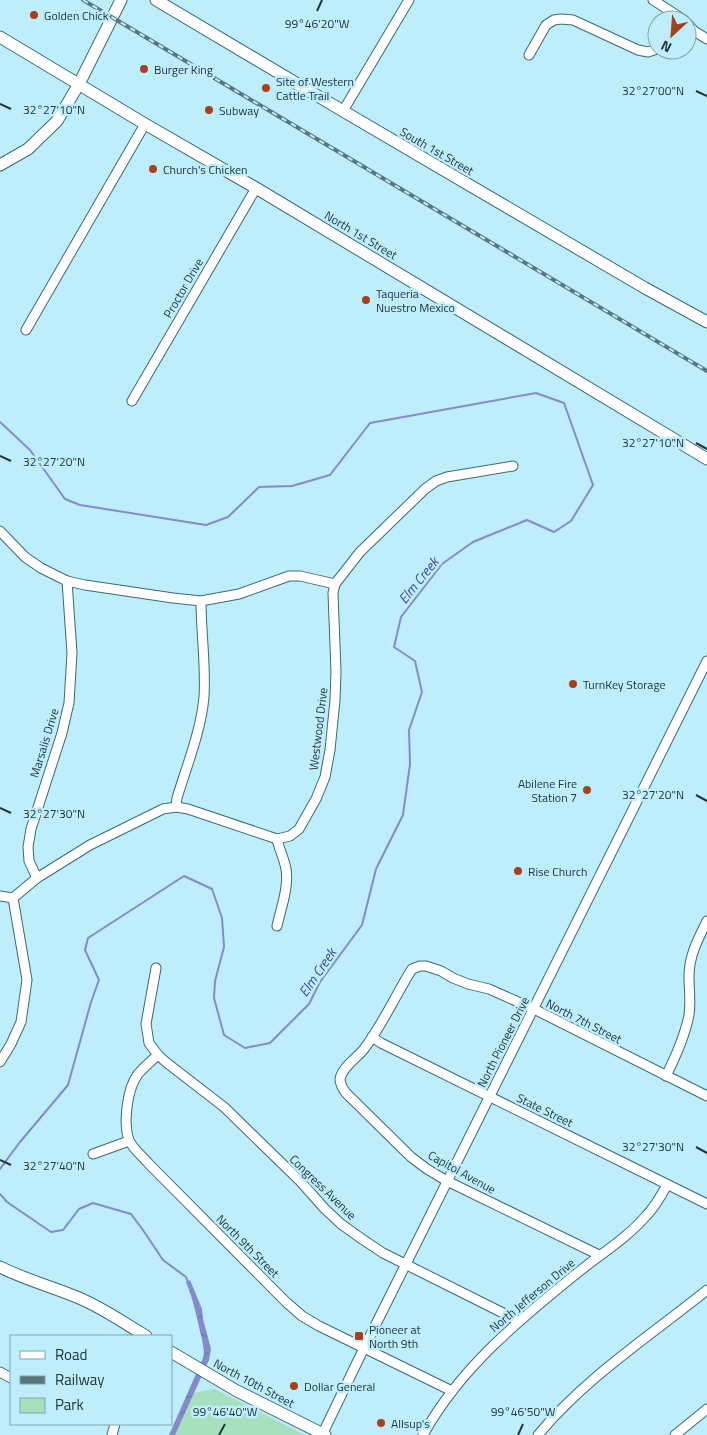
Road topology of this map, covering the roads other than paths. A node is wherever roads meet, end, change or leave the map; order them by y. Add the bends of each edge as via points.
1 (121, 0) edge
2 (156, 0) edge
3 (409, 0) edge
4 (652, 0) edge
5 (668, 10) edge
6 (0, 37) edge
7 (647, 52) edge
8 (529, 55) dead end
9 (79, 84) junction
10 (343, 111) junction
11 (145, 124) junction
12 (0, 165) edge
13 (256, 188) junction
14 (707, 322) edge
15 (26, 330) dead end
16 (132, 401) dead end
17 (707, 459) edge
18 (513, 466) dead end
19 (0, 531) edge
20 (67, 580) junction
21 (335, 584) junction
22 (201, 601) junction
23 (707, 661) edge
24 (176, 807) junction
25 (277, 839) junction
26 (37, 878) junction
27 (0, 896) edge
28 (14, 898) junction
29 (707, 921) edge
30 (277, 926) dead end
31 (156, 968) dead end
32 (534, 1009) junction
33 (372, 1037) junction
34 (158, 1054) junction
35 (0, 1060) edge
36 (666, 1076) junction
37 (707, 1096) edge
38 (490, 1097) junction
39 (129, 1141) junction
40 (93, 1154) dead end
41 (447, 1181) junction
42 (667, 1185) junction
43 (707, 1204) edge
44 (599, 1255) junction
45 (406, 1265) junction
46 (0, 1267) edge
47 (707, 1290) edge
48 (519, 1321) junction
49 (144, 1335) edge
50 (364, 1348) junction
51 (172, 1353) edge
52 (452, 1391) junction
53 (707, 1410) edge
54 (323, 1435) edge
55 (423, 1435) edge
56 (538, 1435) edge
57 (676, 1435) edge

1 - 9 main road
2 - 10 main road, South 1st Street
3 - 10 street
4 - 5 street
6 - 9 main road, North 1st Street
7 - 8 street via 573,20 560,19 546,25
9 - 11 main road, North 1st Street
9 - 12 main road via 47,132 28,149
10 - 14 main road, South 1st Street
11 - 13 main road, North 1st Street
11 - 15 street
13 - 16 street, Proctor Drive
13 - 17 main road, North 1st Street
18 - 21 street via 447,477 425,488 360,552
19 - 20 street via 41,568
20 - 22 street
20 - 26 street, Marsalis Drive via 72,653 69,704 31,829 29,861
21 - 22 street via 289,576 239,594
21 - 25 street, Westwood Drive via 335,700 325,777 299,829 290,836
22 - 24 street via 204,698
23 - 32 street, North Pioneer Drive
24 - 25 street
24 - 26 street via 163,809 90,845
25 - 30 street via 287,877
26 - 28 street
27 - 28 street
28 - 35 street via 28,980 21,1022
29 - 36 street via 692,957 685,1031
31 - 34 street via 146,1024 149,1043
32 - 33 street, North 7th Street via 441,971 420,966 412,969
32 - 36 street, North 7th Street
32 - 38 street, North Pioneer Drive
33 - 38 street, State Street
33 - 41 street, Capitol Avenue via 344,1069 341,1086 411,1157
34 - 39 street via 137,1076 128,1097 126,1124
34 - 45 street, Congress Avenue via 224,1107 341,1224
36 - 37 street, North 7th Street
38 - 41 street, North Pioneer Drive
38 - 42 street, State Street
39 - 40 street
39 - 50 street, North 9th Street via 286,1302 302,1316
41 - 44 street, Capitol Avenue
41 - 45 street, North Pioneer Drive
42 - 43 street, State Street
42 - 44 street, North Jefferson Drive via 648,1215
44 - 48 street, North Jefferson Drive
45 - 48 street, Congress Avenue
45 - 50 street, North Pioneer Drive
46 - 49 main road via 80,1298
47 - 56 street via 580,1391
48 - 52 street, North Jefferson Drive via 478,1359
50 - 52 street, North 9th Street
50 - 54 street, North Pioneer Drive
51 - 54 main road, North 10th Street via 237,1391
52 - 55 street, North Jefferson Drive
53 - 57 street

